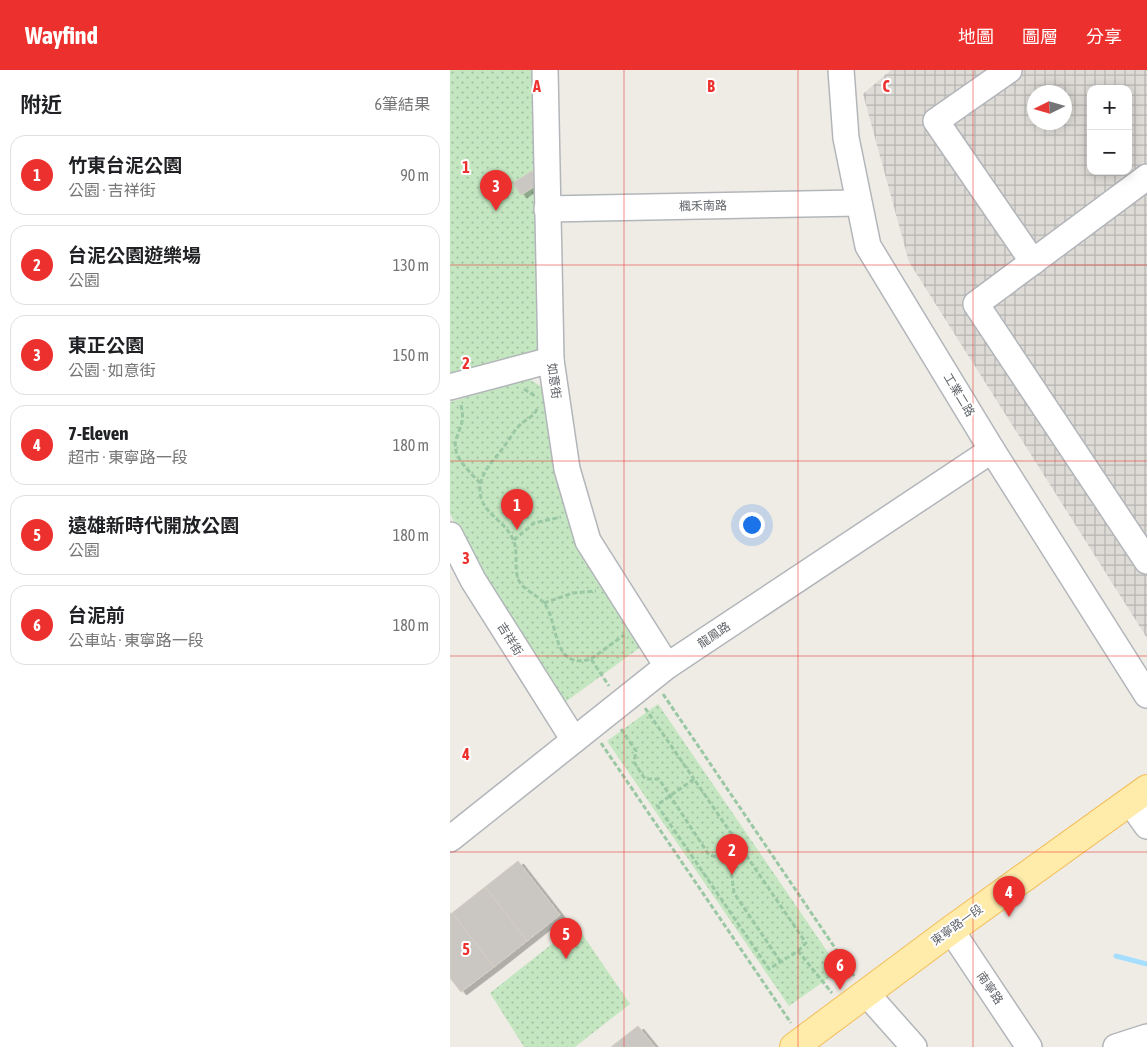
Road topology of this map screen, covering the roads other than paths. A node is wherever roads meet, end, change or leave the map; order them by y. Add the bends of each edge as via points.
1 (545, 70) edge
2 (841, 70) edge
3 (1009, 70) edge
4 (1147, 177) edge
5 (858, 203) junction
6 (547, 209) junction
7 (1033, 262) junction
8 (551, 360) junction
9 (459, 394) edge
10 (992, 450) junction
11 (450, 536) edge
12 (1147, 561) edge
13 (637, 690) junction
14 (1147, 694) edge
15 (582, 733) junction
16 (1138, 795) edge
17 (1147, 826) edge
18 (450, 839) edge
19 (951, 930) junction
20 (866, 993) junction
21 (1147, 1037) edge
22 (799, 1044) edge
23 (914, 1047) edge
24 (1029, 1047) edge
25 (1116, 1047) edge

1 - 6 street, 如意街
2 - 5 street, 工業二路 via 846,138
3 - 7 street via 936,121
4 - 7 street
5 - 6 street, 楓禾南路
5 - 10 street, 工業二路 via 868,246
6 - 8 street, 如意街
7 - 12 street via 976,304
8 - 9 street
8 - 13 street, 如意街 via 567,469
10 - 13 street, 龍鳳路
10 - 14 street, 工業二路
11 - 15 street, 吉祥街 via 473,580
13 - 15 street, 龍鳳路
15 - 18 street, 龍鳳路
16 - 17 street
16 - 19 main road, 東寧路一段
19 - 20 main road, 東寧路一段
19 - 24 street, 南寧路
20 - 22 main road, 東寧路一段
20 - 23 street
21 - 25 street

